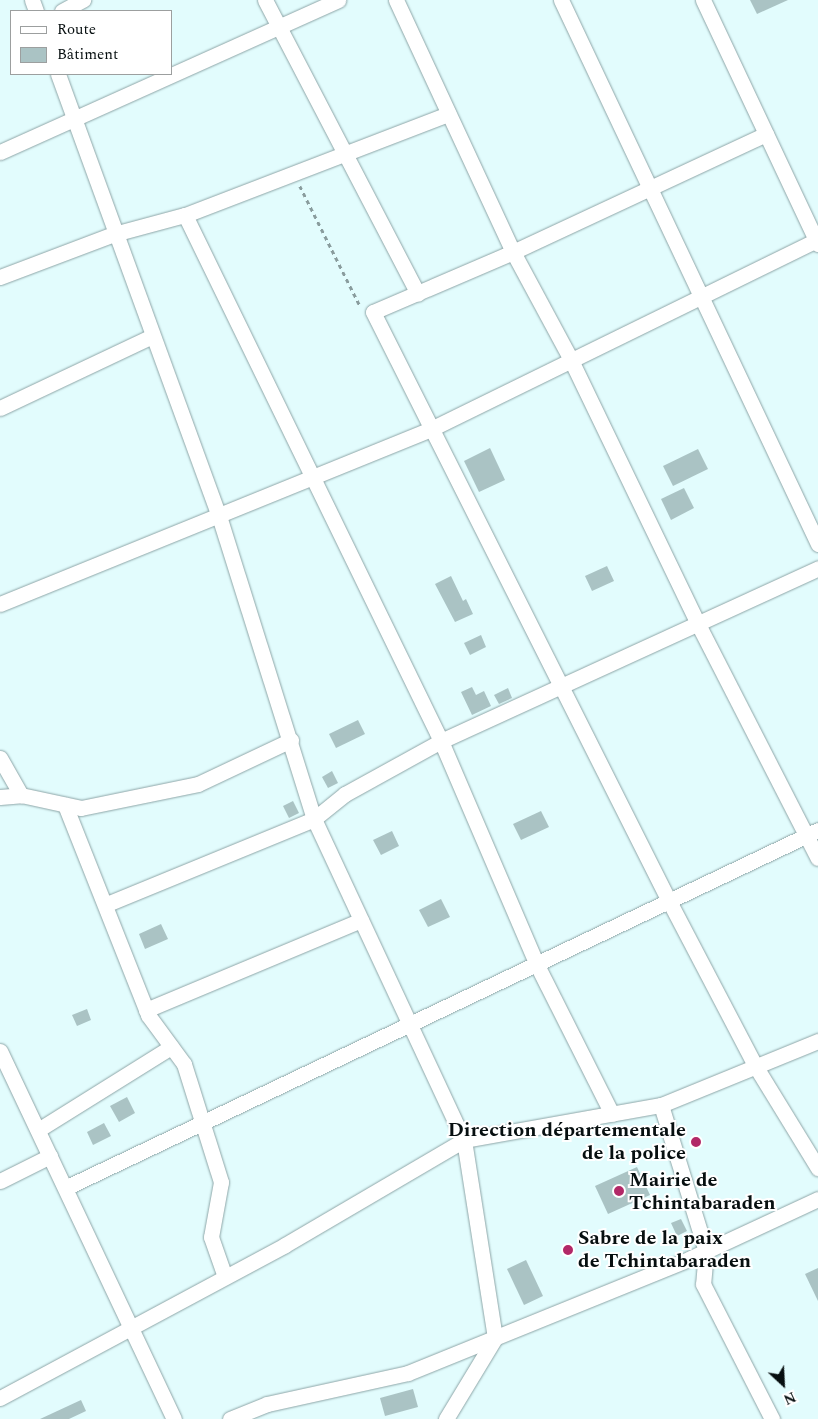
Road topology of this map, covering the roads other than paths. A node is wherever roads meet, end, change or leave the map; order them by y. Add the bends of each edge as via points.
1 (83, 0) edge
2 (265, 0) edge
3 (338, 0) edge
4 (396, 0) edge
5 (561, 0) edge
6 (703, 0) edge
7 (64, 10) edge
8 (280, 27) junction
9 (172, 74) edge
10 (58, 75) edge
11 (170, 75) edge
12 (448, 114) junction
13 (73, 117) junction
14 (766, 134) junction
15 (0, 152) edge
16 (344, 154) junction
17 (650, 189) junction
18 (186, 215) junction
19 (114, 234) junction
20 (817, 241) edge
21 (512, 252) junction
22 (0, 277) edge
23 (418, 294) junction
24 (699, 297) junction
25 (152, 336) junction
26 (570, 358) junction
27 (0, 408) edge
28 (433, 428) junction
29 (314, 477) junction
30 (219, 516) junction
31 (818, 544) edge
32 (818, 568) edge
33 (0, 604) edge
34 (698, 624) junction
35 (562, 687) junction
36 (291, 740) junction
37 (441, 742) junction
38 (0, 758) edge
39 (22, 795) junction
40 (0, 797) edge
41 (65, 804) junction
42 (314, 819) junction
43 (813, 832) edge
44 (818, 858) edge
45 (668, 899) junction
46 (107, 904) junction
47 (360, 920) junction
48 (536, 964) junction
49 (146, 1010) junction
50 (409, 1024) junction
51 (818, 1041) edge
52 (171, 1047) junction
53 (0, 1051) edge
54 (756, 1067) junction
55 (661, 1105) junction
56 (612, 1114) junction
57 (203, 1122) junction
58 (38, 1130) junction
59 (464, 1140) junction
60 (50, 1156) junction
61 (818, 1168) edge
62 (0, 1181) edge
63 (65, 1188) junction
64 (818, 1199) edge
65 (706, 1251) junction
66 (225, 1277) junction
67 (131, 1327) junction
68 (495, 1338) junction
69 (0, 1398) edge
70 (174, 1419) edge
71 (230, 1419) edge
72 (446, 1419) edge
73 (772, 1419) edge

1 - 7 street
2 - 8 street
3 - 8 street
4 - 12 street
5 - 17 street
6 - 14 street
8 - 9 street
8 - 16 street
10 - 13 street
11 - 13 street
12 - 16 street
12 - 21 street
13 - 15 street
13 - 19 street
14 - 17 street
14 - 20 street
16 - 18 street
16 - 23 street
17 - 21 street
17 - 24 street
18 - 19 street
18 - 29 street
19 - 22 street
19 - 25 street
20 - 24 street
21 - 23 street
21 - 26 street
23 - 28 street via 373,312
24 - 26 street
24 - 31 street
25 - 27 street
25 - 30 street
26 - 28 street
26 - 34 street
28 - 29 street
28 - 35 street
29 - 30 street
29 - 37 street
30 - 33 street
30 - 36 street
32 - 34 street
34 - 35 street
34 - 43 street
35 - 37 street
35 - 45 street
36 - 41 street via 198,784 81,808
36 - 42 street
37 - 42 street via 345,794
37 - 48 street
38 - 39 street
39 - 40 street
39 - 41 street
41 - 46 street
42 - 46 street
42 - 47 street
43 - 44 street
43 - 45 street
45 - 48 street
45 - 54 street
46 - 49 street
47 - 49 street
47 - 50 street
48 - 50 street
48 - 56 street
49 - 52 street
50 - 57 street
50 - 59 street
51 - 54 street
52 - 57 street via 184,1064
52 - 58 street
53 - 58 street
54 - 55 street
54 - 61 street
55 - 56 street
55 - 65 street
56 - 59 street
57 - 63 street
57 - 66 street via 221,1182 211,1238
58 - 60 street
59 - 66 street
59 - 68 street
60 - 62 street
60 - 63 street
63 - 67 street
64 - 65 street
65 - 68 street
65 - 73 street via 703,1284
66 - 67 street
67 - 69 street
67 - 70 street
68 - 71 street via 408,1373 267,1404
68 - 72 street

